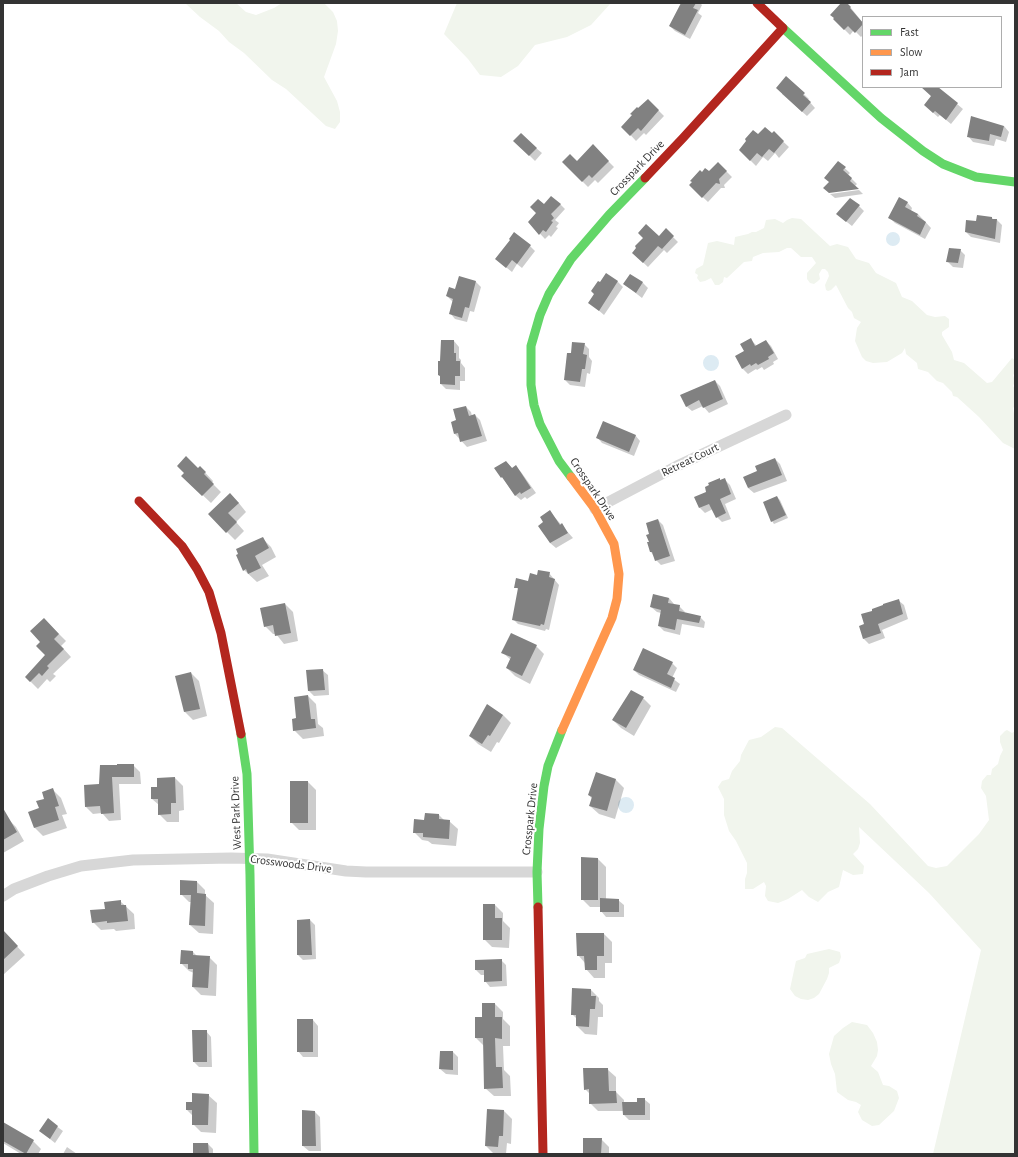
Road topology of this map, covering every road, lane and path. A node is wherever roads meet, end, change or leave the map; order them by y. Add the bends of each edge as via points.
1 (757, 3) edge
2 (783, 28) junction
3 (1015, 182) edge
4 (786, 415) dead end
5 (138, 501) dead end
6 (595, 509) junction
7 (249, 858) junction
8 (537, 872) junction
9 (3, 896) edge
10 (254, 1154) edge
11 (543, 1154) edge

1 - 2 street
2 - 3 street via 907,140 923,151 943,164 976,177
2 - 6 street, Crosspark Drive via 588,238 551,289 540,315 531,346 534,405 540,424 559,461
4 - 6 street, Retreat Court via 677,466
5 - 7 street, West Park Drive via 182,546 209,592 221,632 244,749
6 - 8 street, Crosspark Drive via 614,544 619,574 618,598 612,618 548,766 539,829
7 - 8 street, Crosswoods Drive via 366,872
7 - 9 street, Crosswoods Drive via 133,860 81,866 14,889
7 - 10 street, West Park Drive
8 - 11 street, Crosspark Drive

